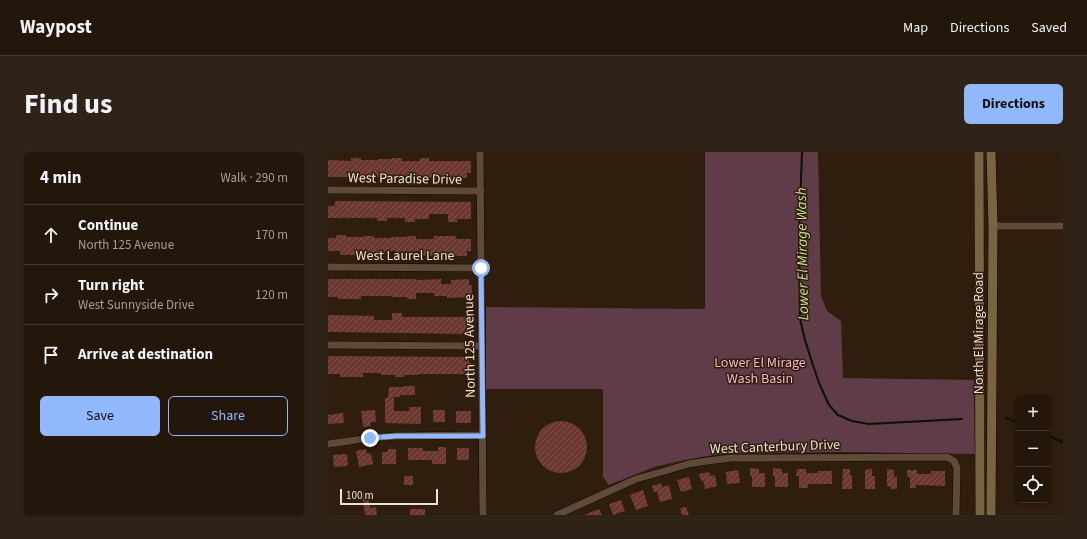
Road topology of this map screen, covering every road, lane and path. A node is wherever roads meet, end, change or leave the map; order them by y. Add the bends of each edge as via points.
1 (480, 152) edge
2 (979, 152) edge
3 (991, 152) edge
4 (328, 190) edge
5 (481, 191) junction
6 (993, 226) junction
7 (1063, 226) edge
8 (328, 267) edge
9 (481, 268) junction
10 (328, 345) edge
11 (482, 346) junction
12 (483, 436) junction
13 (328, 444) edge
14 (483, 515) edge
15 (557, 515) edge
16 (956, 515) edge
17 (980, 515) edge
18 (992, 515) edge

1 - 5 street, North 125 Avenue
2 - 17 main road, North El Mirage Road
3 - 6 main road, North El Mirage Road
4 - 5 street, West Paradise Drive
5 - 9 street, North 125 Avenue
6 - 7 street
6 - 18 main road, North El Mirage Road
8 - 9 street, West Laurel Lane
9 - 11 street, North 125 Avenue
10 - 11 street
11 - 12 street, North 125 Avenue
12 - 13 street via 396,436
12 - 14 street, North 125 Avenue
15 - 16 street, West Canterbury Drive via 636,479 688,464 740,458 871,457 947,457 954,461 957,468

